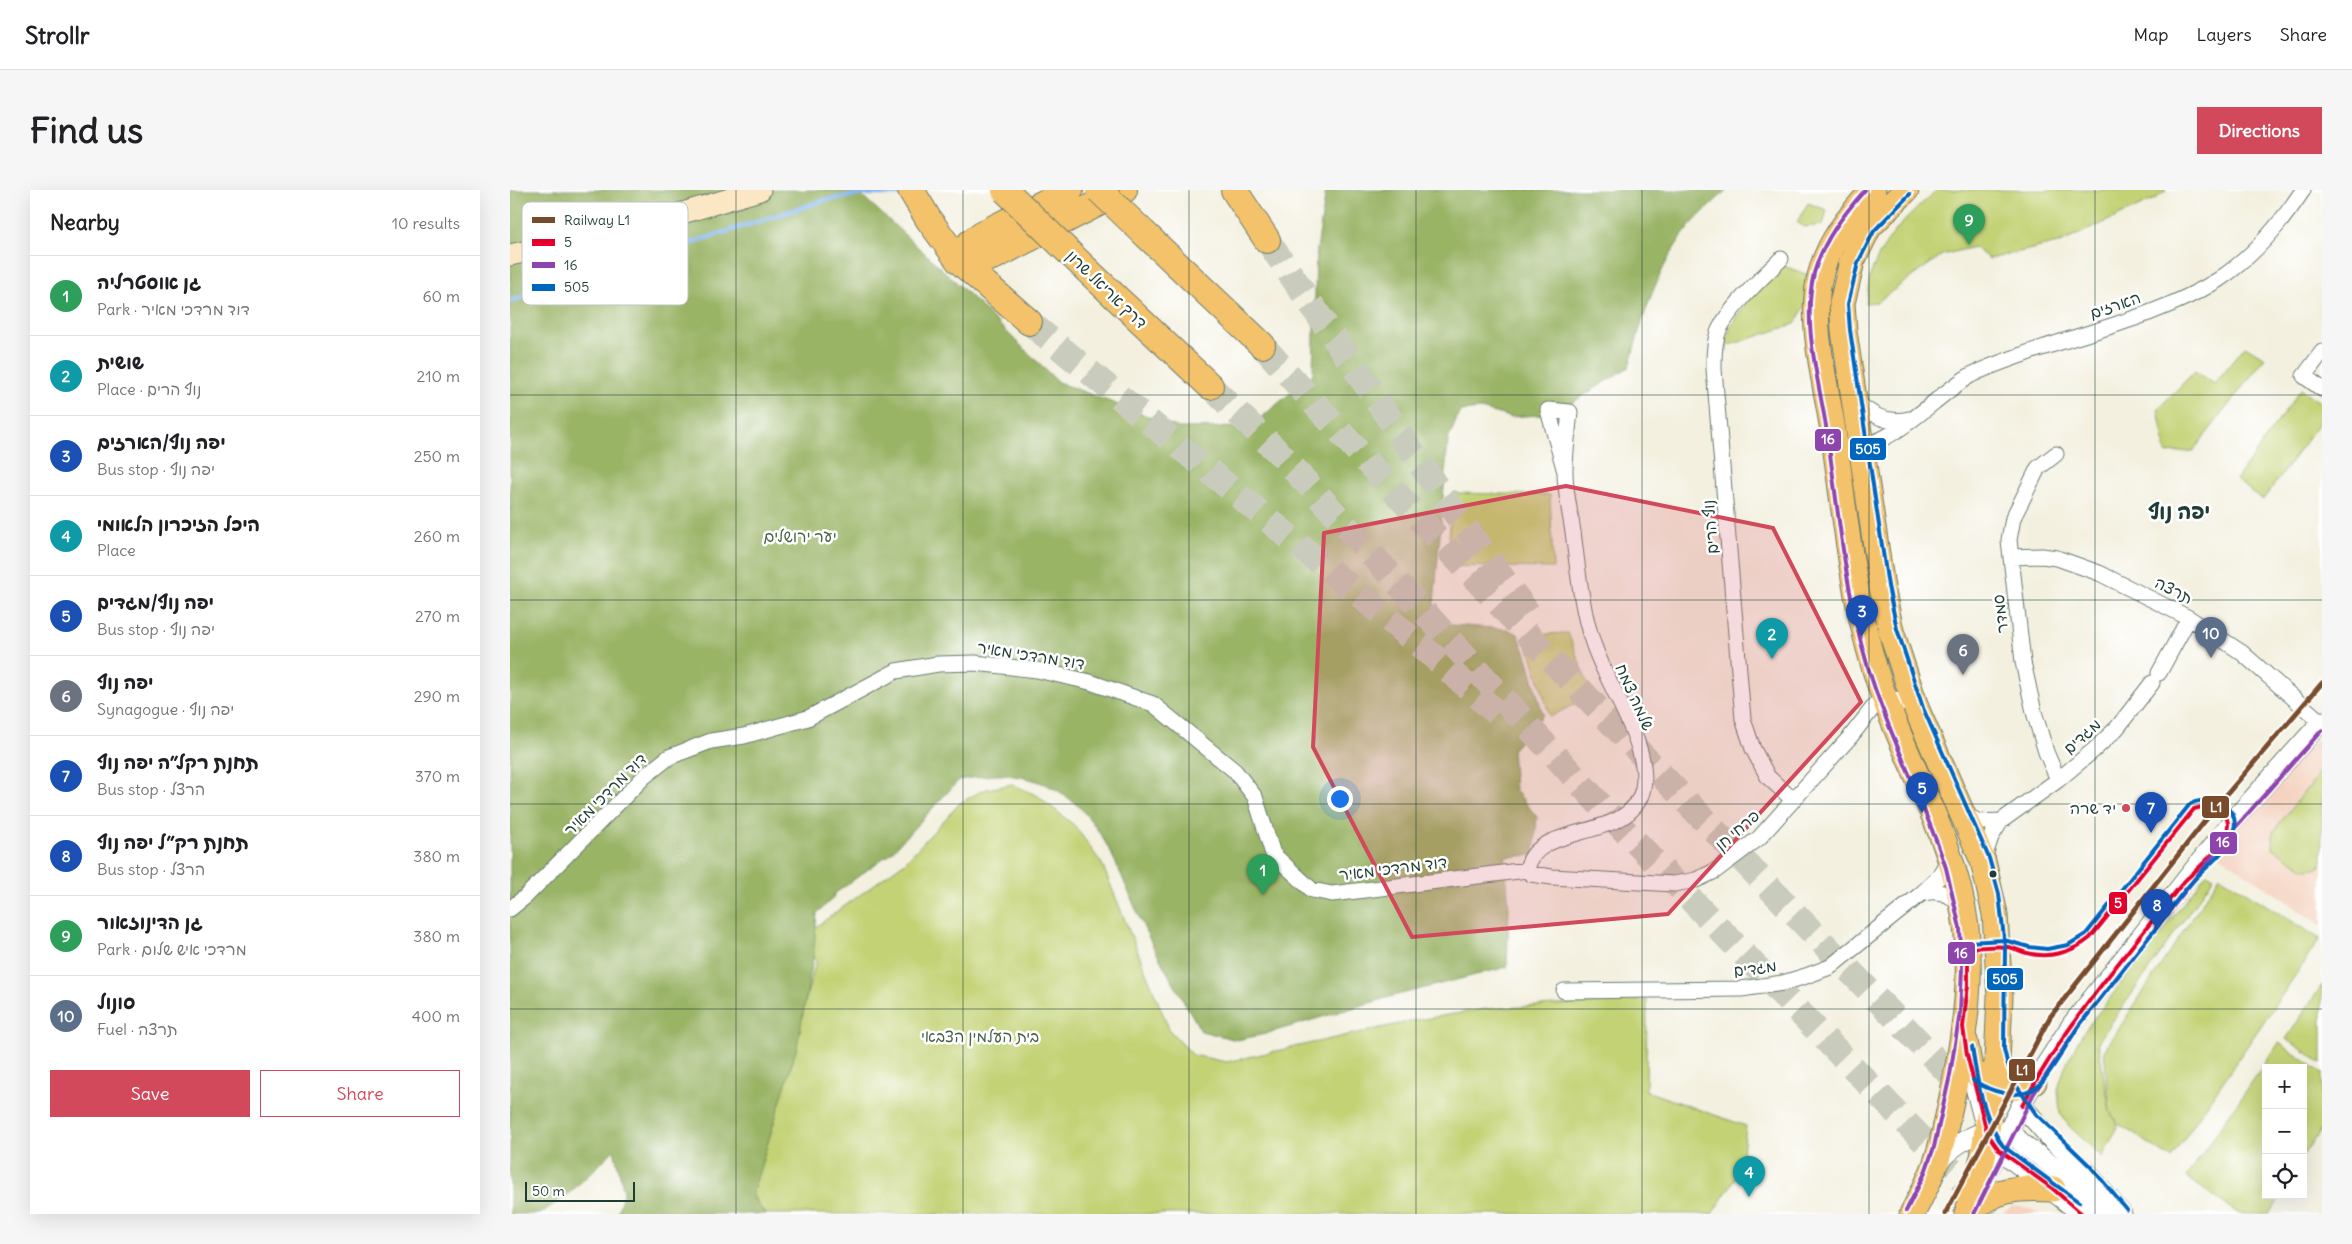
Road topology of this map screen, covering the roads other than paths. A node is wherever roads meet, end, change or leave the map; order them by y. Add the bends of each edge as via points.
1 (760, 190) edge
2 (911, 190) edge
3 (1005, 190) edge
4 (1070, 190) edge
5 (1098, 190) edge
6 (1124, 190) edge
7 (1234, 190) edge
8 (1873, 190) edge
9 (1906, 190) edge
10 (2303, 190) edge
11 (688, 211) edge
12 (1267, 240) tunnel mouth
13 (1781, 259) dead end
14 (959, 261) junction
15 (1029, 322) tunnel mouth
16 (1262, 346) tunnel mouth
17 (2322, 352) edge
18 (1210, 386) tunnel mouth
19 (2322, 389) edge
20 (1854, 400) junction
21 (1912, 418) junction
22 (1833, 427) junction
23 (1861, 446) junction
24 (2056, 454) dead end
25 (1565, 472) dead end
26 (2011, 556) junction
27 (2187, 622) junction
28 (1884, 698) junction
29 (1916, 710) junction
30 (2322, 722) edge
31 (2058, 780) junction
32 (1793, 800) junction
33 (1961, 812) junction
34 (2001, 821) junction
35 (1951, 856) junction
36 (1983, 861) junction
37 (1527, 870) junction
38 (1921, 894) junction
39 (1963, 906) junction
40 (510, 908) edge
41 (1564, 991) dead end
42 (1963, 1027) junction
43 (1970, 1068) junction
44 (2034, 1082) joint
45 (2009, 1093) junction
46 (1998, 1139) junction
47 (1934, 1166) junction
48 (2053, 1189) junction
49 (1912, 1214) edge
50 (1967, 1214) edge
51 (2082, 1214) edge
52 (2108, 1214) edge
53 (2122, 1214) edge

1 - 11 main road
2 - 14 highway
3 - 18 highway, דרך אריאל שרון, bridge
4 - 14 highway via 982,234 970,243
5 - 16 highway, bridge
6 - 14 highway via 995,256 977,262
7 - 12 highway
8 - 22 main road via 1838,233 1819,278 1817,319
9 - 20 main road via 1869,226 1852,261 1842,303
10 - 21 street, הארזים via 2255,251 2216,281 2149,312 1972,375
13 - 32 street, נוף הרים via 1727,316 1715,346 1714,368 1743,719 1753,749 1768,777
14 - 15 highway
17 - 19 street via 2304,376
20 - 21 street via 1885,420
20 - 23 main road
21 - 23 street, הארזים via 1884,437
22 - 23 street via 1842,441
22 - 28 main road via 1855,586
23 - 29 main road via 1882,587 1893,639
24 - 26 street, סמדר via 2038,468 2013,518 2009,540
25 - 37 street, שלמה צמח via 1592,643 1636,742 1642,761 1642,789 1637,803 1612,823 1541,847 1530,858
26 - 27 street, תרצה via 2057,558 2099,573
26 - 31 street, סמדר via 2027,678 2044,744
27 - 30 street, תרצה via 2241,652
27 - 31 street, מגדים via 2155,678 2117,728
28 - 29 street via 1905,703
28 - 32 street, פרחי חן via 1874,705 1851,736
28 - 35 main road
29 - 33 main road
30 - 44 street via 2229,825 2072,1024
31 - 34 street, מגדים
32 - 37 street, פרחי חן via 1760,838 1715,871 1696,880 1674,884 1552,877 1531,874
33 - 34 street via 1980,822
33 - 36 main road
34 - 36 street, מגדים
35 - 38 street, מגדים via 1938,878
35 - 39 main road
36 - 45 main road via 1998,933 1998,1050
37 - 40 street, דוד מרדכי מאיר via 1332,894 1312,890 1273,854 1255,796 1235,771 1153,704 1090,682 1037,670 976,662 896,671 808,718 744,736 712,741 669,757 645,776 525,898
38 - 39 street via 1942,892
38 - 41 street, מגדים via 1830,966 1783,983 1740,989
39 - 42 main road via 1968,948
42 - 43 main road
42 - 47 main road via 1948,1115
43 - 45 main road
43 - 46 street
44 - 45 main road
45 - 46 main road
45 - 46 street
45 - 53 street via 2086,1171
46 - 47 street via 1956,1144
46 - 48 street
46 - 50 main road via 1978,1178
46 - 52 street via 2050,1164
47 - 49 main road
48 - 50 main road via 2002,1192 1986,1198
48 - 51 street

